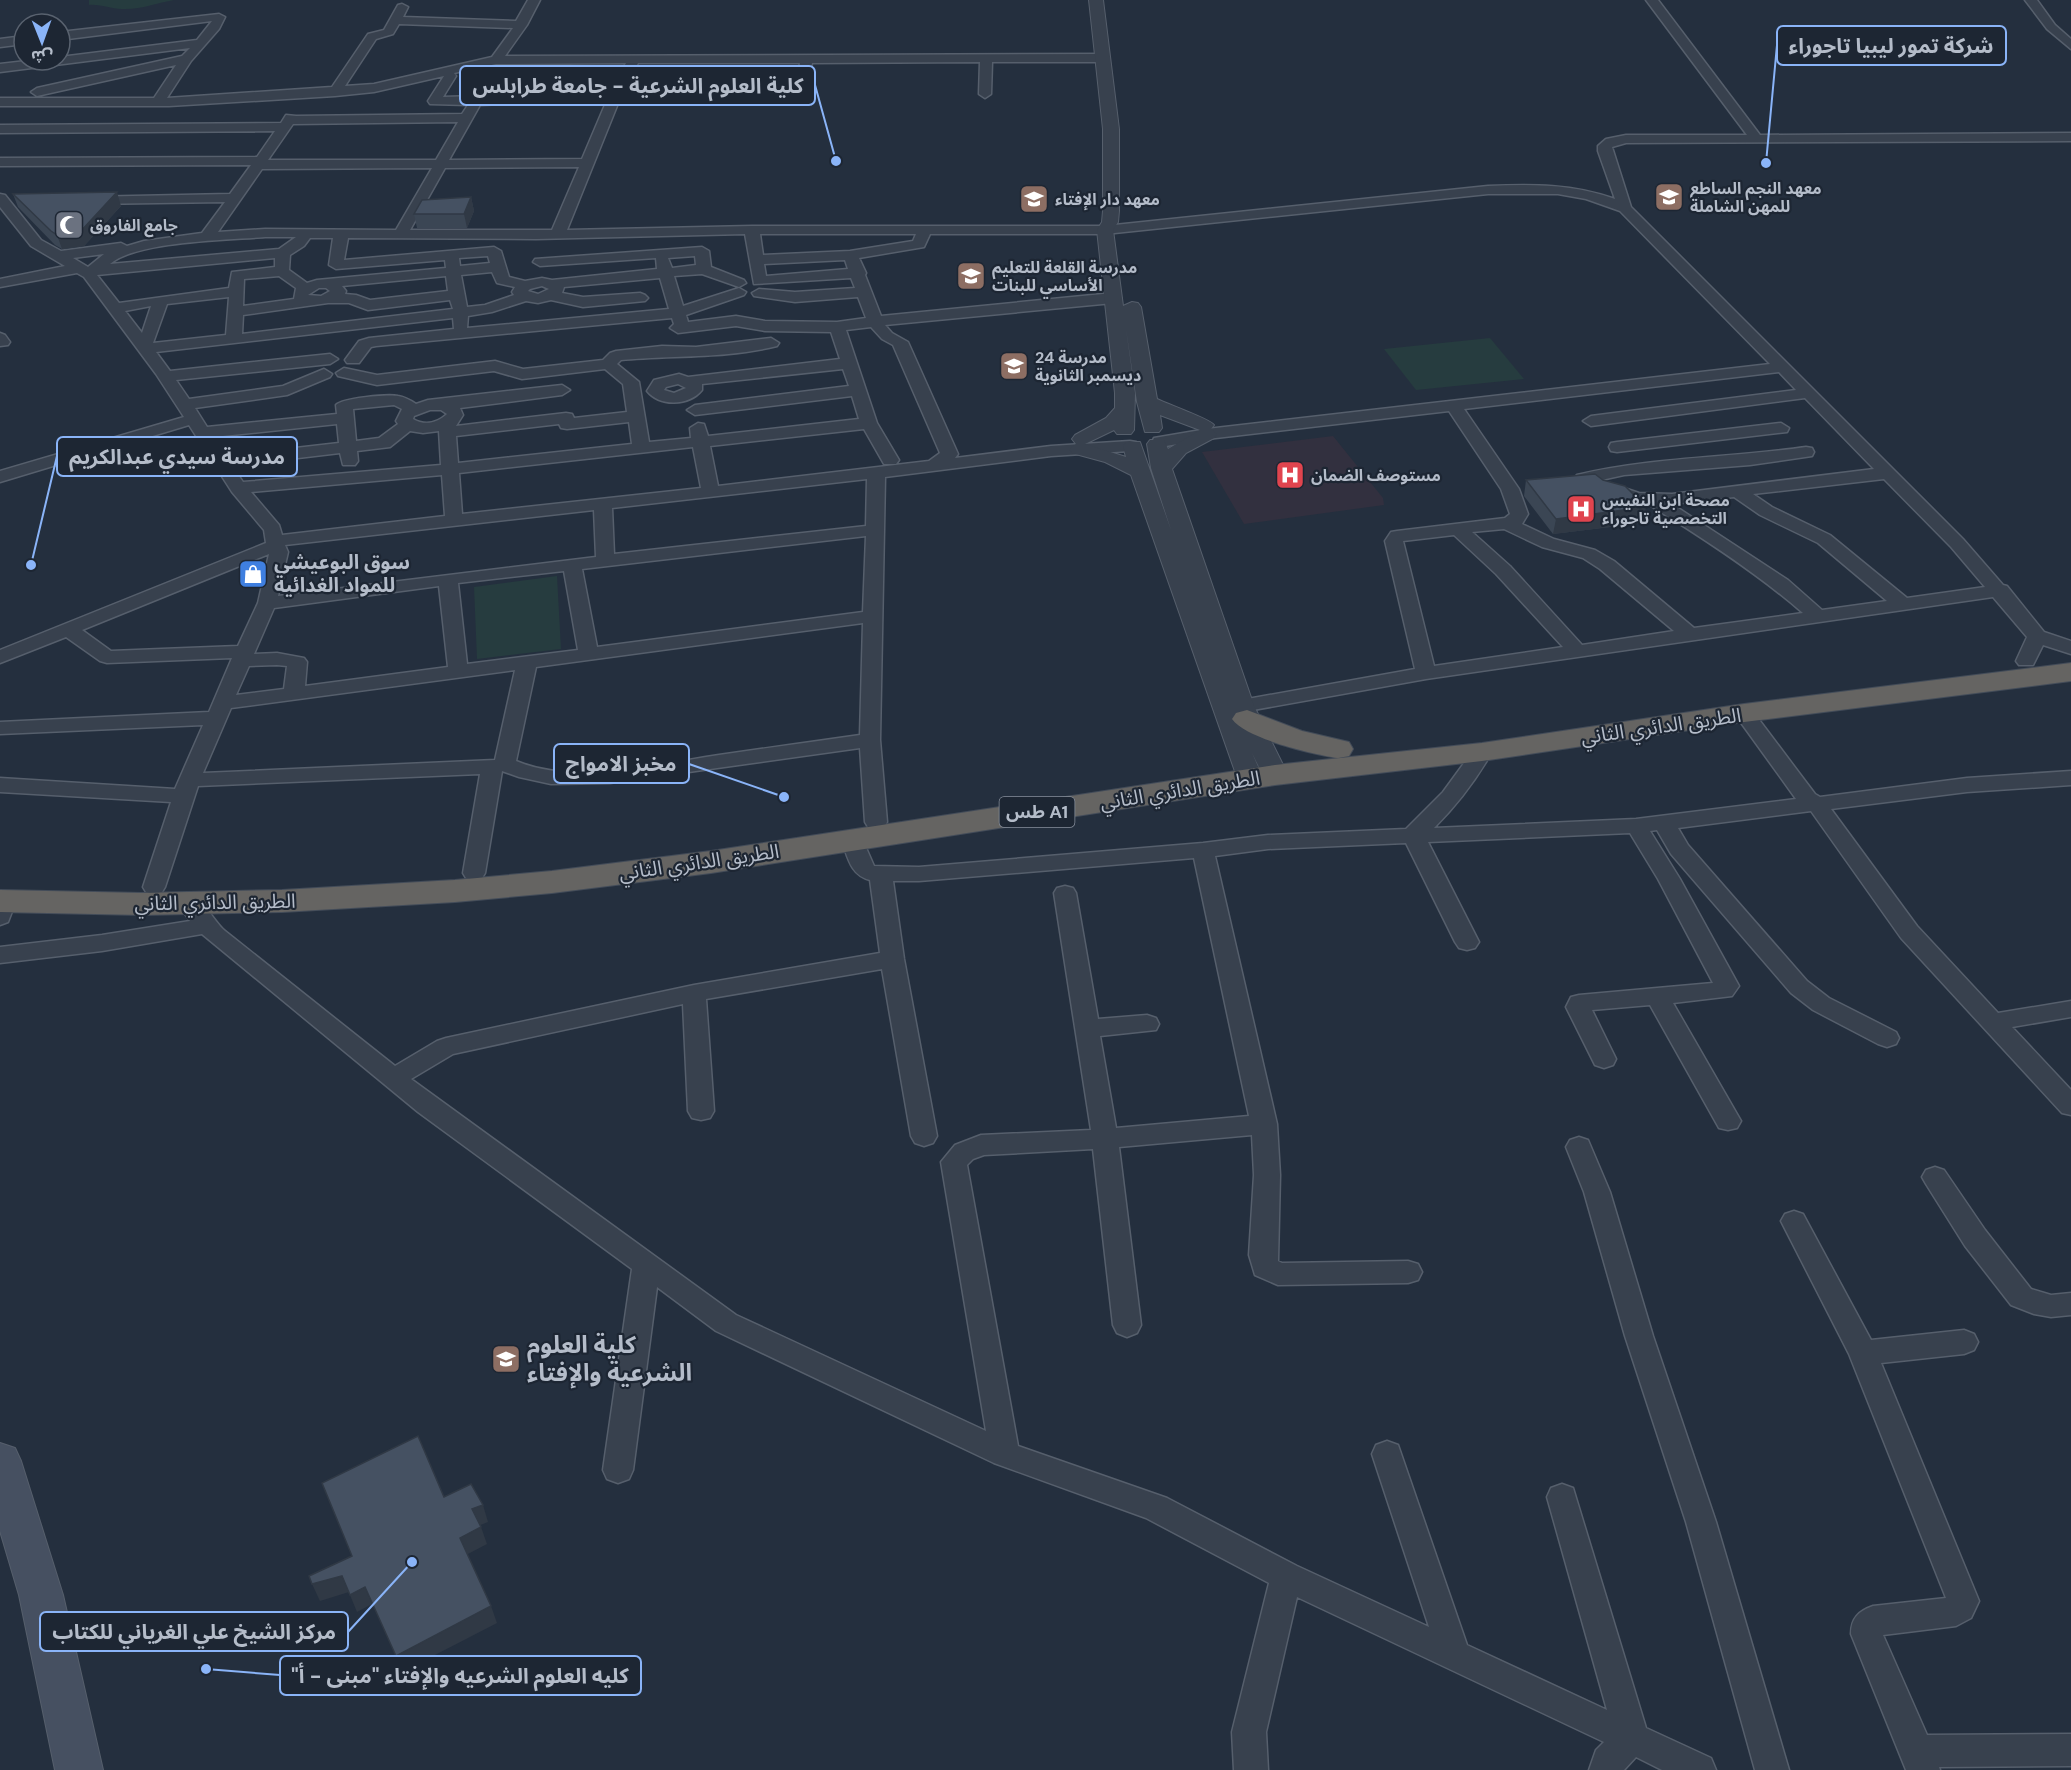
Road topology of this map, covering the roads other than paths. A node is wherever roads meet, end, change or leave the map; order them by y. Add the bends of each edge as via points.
1 (534, 0) edge
2 (1096, 0) edge
3 (1652, 0) edge
4 (2031, 0) edge
5 (402, 6) dead end
6 (397, 20) junction
7 (520, 25) junction
8 (72, 35) edge
9 (201, 43) junction
10 (2071, 45) edge
11 (986, 57) junction
12 (807, 58) junction
13 (1102, 58) junction
14 (186, 59) junction
15 (634, 59) junction
16 (496, 60) junction
17 (0, 68) edge
18 (450, 76) dead end
19 (335, 92) junction
20 (801, 92) dead end
21 (307, 94) junction
22 (985, 94) dead end
23 (615, 96) junction
24 (1, 100) edge
25 (476, 101) junction
26 (158, 102) junction
27 (466, 118) junction
28 (287, 123) junction
29 (0, 129) edge
30 (1755, 137) junction
31 (2071, 137) edge
32 (0, 162) edge
33 (260, 163) junction
34 (588, 163) junction
35 (441, 164) junction
36 (235, 198) junction
37 (1, 200) edge
38 (72, 200) edge
39 (26, 201) edge
40 (1625, 208) junction
41 (752, 230) junction
42 (925, 230) junction
43 (699, 231) junction
44 (401, 234) junction
45 (558, 234) junction
46 (305, 235) junction
47 (341, 235) junction
48 (492, 235) junction
49 (536, 235) junction
50 (1113, 235) junction
51 (207, 237) junction
52 (144, 245) junction
53 (702, 250) junction
54 (494, 251) junction
55 (283, 253) junction
56 (661, 253) junction
57 (57, 255) junction
58 (850, 255) junction
59 (452, 256) junction
60 (238, 258) junction
61 (756, 260) junction
62 (540, 262) junction
63 (336, 265) junction
64 (498, 267) junction
65 (704, 269) junction
66 (87, 270) junction
67 (282, 271) junction
68 (454, 272) junction
69 (666, 273) junction
70 (859, 273) junction
71 (237, 275) junction
72 (0, 277) edge
73 (0, 283) edge
74 (549, 287) junction
75 (759, 287) junction
76 (305, 288) junction
77 (739, 288) junction
78 (524, 291) junction
79 (237, 292) junction
80 (326, 292) junction
81 (865, 292) junction
82 (456, 295) junction
83 (656, 296) junction
84 (1113, 298) junction
85 (161, 300) junction
86 (115, 308) junction
87 (487, 309) junction
88 (236, 311) junction
89 (461, 312) junction
90 (679, 322) junction
91 (875, 323) junction
92 (373, 324) junction
93 (765, 326) junction
94 (837, 327) junction
95 (641, 329) junction
96 (490, 331) junction
97 (460, 334) junction
98 (234, 339) junction
99 (411, 339) junction
100 (375, 341) junction
101 (771, 343) junction
102 (662, 347) junction
103 (145, 348) junction
104 (850, 363) junction
105 (1780, 363) junction
106 (608, 364) junction
107 (327, 366) junction
108 (348, 366) junction
109 (495, 366) junction
110 (559, 370) junction
111 (781, 371) junction
112 (165, 376) junction
113 (411, 376) junction
114 (377, 380) junction
115 (1559, 389) junction
116 (562, 390) junction
117 (859, 390) junction
118 (1809, 393) junction
119 (791, 399) junction
120 (1753, 400) junction
121 (374, 401) junction
122 (1147, 402) junction
123 (1454, 406) junction
124 (1694, 408) junction
125 (1125, 409) junction
126 (695, 410) junction
127 (1341, 414) junction
128 (410, 417) junction
129 (636, 417) junction
130 (345, 418) junction
131 (193, 419) junction
132 (446, 420) junction
133 (566, 421) junction
134 (1591, 421) junction
135 (869, 423) junction
136 (1781, 428) junction
137 (1206, 429) junction
138 (803, 430) junction
139 (1722, 434) junction
140 (1156, 435) junction
141 (1127, 438) junction
142 (701, 441) junction
143 (387, 442) junction
144 (1080, 444) junction
145 (348, 447) junction
146 (1617, 447) junction
147 (642, 448) junction
148 (1806, 452) junction
149 (949, 454) junction
150 (571, 456) junction
151 (1750, 460) junction
152 (221, 462) junction
153 (934, 466) junction
154 (883, 467) junction
155 (452, 469) junction
156 (1642, 469) junction
157 (1151, 470) junction
158 (1888, 473) junction
159 (384, 475) junction
160 (0, 477) edge
161 (350, 478) junction
162 (1592, 478) junction
163 (1836, 479) junction
164 (1569, 481) edge
165 (708, 486) junction
166 (1778, 486) junction
167 (238, 488) junction
168 (1737, 491) junction
169 (1654, 500) junction
170 (603, 503) junction
171 (454, 514) junction
172 (1507, 523) junction
173 (1458, 529) junction
174 (875, 530) junction
175 (274, 538) junction
176 (605, 561) junction
177 (572, 565) junction
178 (448, 579) junction
179 (2000, 590) junction
180 (267, 603) junction
181 (1903, 604) junction
182 (873, 616) junction
183 (1819, 617) junction
184 (69, 630) junction
185 (1690, 635) junction
186 (2032, 648) junction
187 (2071, 648) edge
188 (1576, 651) junction
189 (588, 653) junction
190 (243, 656) junction
191 (2071, 656) edge
192 (0, 657) edge
193 (527, 661) junction
194 (458, 670) junction
195 (2071, 672) edge
196 (1425, 673) junction
197 (294, 693) junction
198 (220, 711) junction
199 (1245, 713) junction
200 (1744, 713) junction
201 (0, 728) edge
202 (870, 740) junction
203 (1338, 749) junction
204 (1482, 752) junction
205 (498, 766) junction
206 (1259, 770) junction
207 (2071, 778) edge
208 (0, 784) edge
209 (187, 788) junction
210 (1816, 803) junction
211 (1664, 823) junction
212 (1636, 826) junction
213 (864, 831) junction
214 (1413, 836) junction
215 (1203, 850) junction
216 (474, 873) junction
217 (881, 875) junction
218 (154, 887) junction
219 (1065, 893) dead end
220 (1, 900) edge
221 (197, 915) junction
222 (1467, 942) dead end
223 (0, 955) edge
224 (892, 959) junction
225 (694, 993) junction
226 (1658, 996) junction
227 (2071, 1009) edge
228 (1994, 1023) junction
229 (1147, 1024) dead end
230 (1087, 1028) junction
231 (1887, 1038) dead end
232 (1604, 1059) dead end
233 (393, 1078) junction
234 (2071, 1106) edge
235 (702, 1111) dead end
236 (1728, 1121) dead end
237 (1264, 1124) junction
238 (924, 1136) dead end
239 (1105, 1139) junction
240 (1579, 1147) dead end
241 (1935, 1177) dead end
242 (1794, 1221) dead end
243 (646, 1264) junction
244 (1408, 1272) dead end
245 (2071, 1304) edge
246 (1127, 1325) dead end
247 (1964, 1342) dead end
248 (1863, 1353) junction
249 (1005, 1454) junction
250 (1386, 1454) dead end
251 (0, 1461) edge
252 (618, 1470) dead end
253 (1562, 1497) dead end
254 (1286, 1576) junction
255 (1454, 1655) junction
256 (1632, 1738) junction
257 (2071, 1750) edge
258 (1920, 1760) edge
259 (79, 1770) edge
260 (1251, 1770) edge
261 (1606, 1770) edge
262 (1699, 1770) edge
263 (1772, 1770) edge

1 - 7 street
2 - 13 street
3 - 30 street
4 - 10 street
5 - 6 street
6 - 7 street
6 - 19 street via 388,33 372,36
7 - 16 street
8 - 9 street via 219,17
9 - 14 street
9 - 17 street
11 - 12 street
11 - 13 street
11 - 22 street
12 - 15 street
12 - 20 street
13 - 50 street via 1111,129
14 - 24 street
14 - 26 street
15 - 16 street
15 - 23 street
16 - 19 street via 374,88
18 - 25 street via 435,102
19 - 21 street
21 - 26 street
21 - 28 street
23 - 25 street
23 - 34 street
24 - 26 street
25 - 27 street
27 - 28 street
27 - 35 street
28 - 29 street
28 - 33 street
30 - 31 street
30 - 40 street via 1611,142 1605,151
32 - 33 street
33 - 35 street
33 - 36 street
34 - 35 street
34 - 45 street
35 - 44 street
36 - 38 street
36 - 51 street
37 - 39 street
37 - 57 street via 36,243
40 - 50 street via 1599,196 1546,187 1476,191
40 - 105 street
41 - 42 street
41 - 43 street
41 - 61 street
42 - 50 street
42 - 58 street via 920,244
43 - 45 street
43 - 53 street
44 - 47 street
44 - 48 street
45 - 49 street
46 - 47 street
46 - 51 street
46 - 55 street
47 - 63 street
48 - 49 street
48 - 54 street
49 - 62 street
50 - 84 street
50 - 122 street
51 - 52 street
52 - 57 street
52 - 66 street
53 - 56 street
53 - 65 street
54 - 59 street
54 - 64 street
55 - 60 street
55 - 67 street
56 - 62 street
56 - 69 street
57 - 66 street
57 - 72 street
58 - 61 street
58 - 70 street
59 - 63 street
59 - 68 street
60 - 66 street
60 - 71 street
61 - 75 street
62 - 74 street
63 - 80 street
64 - 68 street
64 - 78 street via 502,280
65 - 69 street
65 - 77 street
66 - 73 street
66 - 86 street
67 - 71 street
67 - 76 street
68 - 80 street
68 - 82 street
69 - 74 street
69 - 83 street
70 - 75 street
70 - 81 street
71 - 79 street
74 - 78 street
74 - 83 street via 584,302
75 - 77 street
75 - 81 street via 795,297
76 - 80 street via 317,285
76 - 80 street via 300,297
77 - 90 street
78 - 87 street
79 - 85 street
79 - 88 street
80 - 82 street via 368,305
80 - 88 street
81 - 91 street
82 - 89 street
83 - 90 street
83 - 95 street
84 - 91 street
84 - 125 street
85 - 86 street
85 - 103 street
86 - 103 street
87 - 89 street
87 - 96 street
88 - 98 street
89 - 92 street
89 - 97 street
90 - 93 street via 736,321
90 - 95 street
90 - 102 street via 680,335
91 - 94 street
91 - 149 street via 888,337 900,342
92 - 98 street
92 - 100 street
93 - 94 street
93 - 101 street
94 - 104 street
95 - 96 street
95 - 102 street via 650,343
96 - 97 street
96 - 109 street
97 - 99 street
98 - 103 street
99 - 100 street
99 - 113 street
100 - 108 street via 364,344
101 - 102 street via 696,352
101 - 111 street
102 - 106 street via 616,356
103 - 112 street
104 - 111 street
104 - 117 street
105 - 115 street
105 - 118 street
106 - 110 street
106 - 129 street via 630,381
107 - 108 street via 343,357
107 - 112 street
107 - 131 street via 287,390
108 - 114 street
109 - 110 street via 522,374
109 - 113 street
110 - 116 street
111 - 119 street
111 - 126 street via 690,387
112 - 131 street
113 - 114 street
114 - 121 street
115 - 123 street
115 - 127 street
115 - 134 street
116 - 132 street
116 - 133 street
117 - 119 street
117 - 135 street
118 - 120 street
118 - 158 street
119 - 126 street
119 - 138 street
120 - 124 street
120 - 136 street
121 - 128 street via 400,401
121 - 130 street via 344,405
122 - 137 street
122 - 140 street
123 - 127 street
123 - 172 street via 1516,488 1519,514
124 - 134 street
124 - 139 street
125 - 141 street
125 - 144 street
126 - 142 street
127 - 137 street
128 - 132 street via 431,428
128 - 132 street via 428,405
128 - 143 street
129 - 133 street
129 - 147 street
130 - 131 street
130 - 145 street
131 - 152 street
131 - 160 street
132 - 133 street
132 - 155 street
133 - 150 street
134 - 146 street
135 - 138 street
135 - 154 street
136 - 139 street
136 - 148 street
137 - 140 street
137 - 157 street
138 - 142 street
139 - 146 street
139 - 151 street
140 - 141 street via 1134,426
140 - 157 street
141 - 144 street
141 - 157 street
142 - 147 street
142 - 165 street
143 - 145 street
143 - 159 street
144 - 149 street
144 - 153 street
144 - 157 street
145 - 152 street
145 - 161 street
146 - 156 street
147 - 150 street
148 - 151 street
148 - 163 street
149 - 153 street
149 - 154 street
150 - 155 street
151 - 156 street
151 - 166 street
152 - 167 street
153 - 154 street
154 - 165 street
154 - 174 street
155 - 159 street
155 - 171 street
156 - 162 street
157 - 199 street
157 - 206 street
158 - 163 street
158 - 179 street
159 - 161 street
161 - 167 street
162 - 164 street
162 - 169 street via 1617,493
163 - 166 street
165 - 170 street
165 - 171 street
166 - 168 street
167 - 175 street
168 - 169 street
168 - 181 street via 1766,511 1824,540
169 - 183 street via 1781,584
170 - 171 street
170 - 176 street
171 - 175 street
172 - 173 street
172 - 185 street via 1548,543 1589,554 1607,565
173 - 188 street via 1503,570
173 - 196 street via 1396,536 1394,541
174 - 176 street
174 - 182 street
175 - 180 street via 279,552
175 - 184 street
176 - 177 street
177 - 178 street
177 - 189 street
178 - 180 street
178 - 194 street
179 - 181 street
179 - 186 street
180 - 190 street
181 - 183 street
182 - 189 street
182 - 202 street
183 - 185 street
184 - 190 street via 107,657
184 - 192 street
185 - 188 street
186 - 187 street
186 - 191 highway, الطريق الدائري الثاني / طس A1
186 - 203 highway, الطريق الدائري الثاني / طس A1
188 - 196 street
189 - 193 street
190 - 197 street via 297,662
190 - 198 street
193 - 194 street
193 - 205 street
194 - 197 street
195 - 200 highway, الطريق الدائري الثاني / طس A1
196 - 199 street
197 - 198 street
198 - 201 street
198 - 209 street
199 - 203 highway via 1281,736
199 - 206 street
200 - 204 highway, الطريق الدائري الثاني / طس A1
200 - 210 street via 1807,799
202 - 205 street via 603,778 539,776
202 - 213 street
203 - 206 highway, الطريق الدائري الثاني / طس A1
204 - 206 highway, الطريق الدائري الثاني / طس A1
204 - 214 street via 1443,809
205 - 209 street
205 - 216 street
206 - 213 highway, الطريق الدائري الثاني / طس A1
207 - 210 street via 1967,785
208 - 209 street
209 - 218 street
210 - 211 street
210 - 228 street via 1909,932
211 - 212 street
211 - 231 street via 1679,849 1799,987 1850,1022
212 - 214 street
212 - 226 street via 1727,984 1724,990
213 - 216 highway, الطريق الدائري الثاني / طس A1
213 - 217 street via 863,869
213 - 221 highway, الطريق الدائري الثاني / طس A1 via 711,862 552,882 282,902
214 - 215 street via 1268,842
214 - 222 street
215 - 217 street
215 - 237 street
216 - 218 highway, الطريق الدائري الثاني / طس A1
217 - 224 street
218 - 220 highway, الطريق الدائري الثاني / طس A1
219 - 230 street
220 - 221 highway, الطريق الدائري الثاني / طس A1
221 - 223 street via 102,943
221 - 233 street
224 - 225 street
224 - 238 street
225 - 233 street via 447,1047
225 - 235 street
226 - 232 street via 1578,1004
226 - 236 street
227 - 228 street
228 - 234 street
229 - 230 street
230 - 239 street
233 - 243 street
237 - 239 street
237 - 244 street via 1265,1267 1278,1274
239 - 246 street
239 - 249 street via 981,1145 964,1152 954,1162
240 - 263 street via 1597,1192 1639,1336 1701,1522
241 - 245 street via 1975,1238 2021,1297 2051,1306
242 - 248 street
243 - 249 street via 726,1323
243 - 252 street
247 - 248 street
248 - 258 street via 1963,1601 1956,1611 1873,1621 1867,1627
249 - 254 street via 1156,1508
250 - 255 street
251 - 259 main road via 41,1594
253 - 256 street
254 - 255 street
254 - 260 street via 1249,1732
255 - 256 street
256 - 261 street via 1608,1762
256 - 262 street
257 - 258 street

